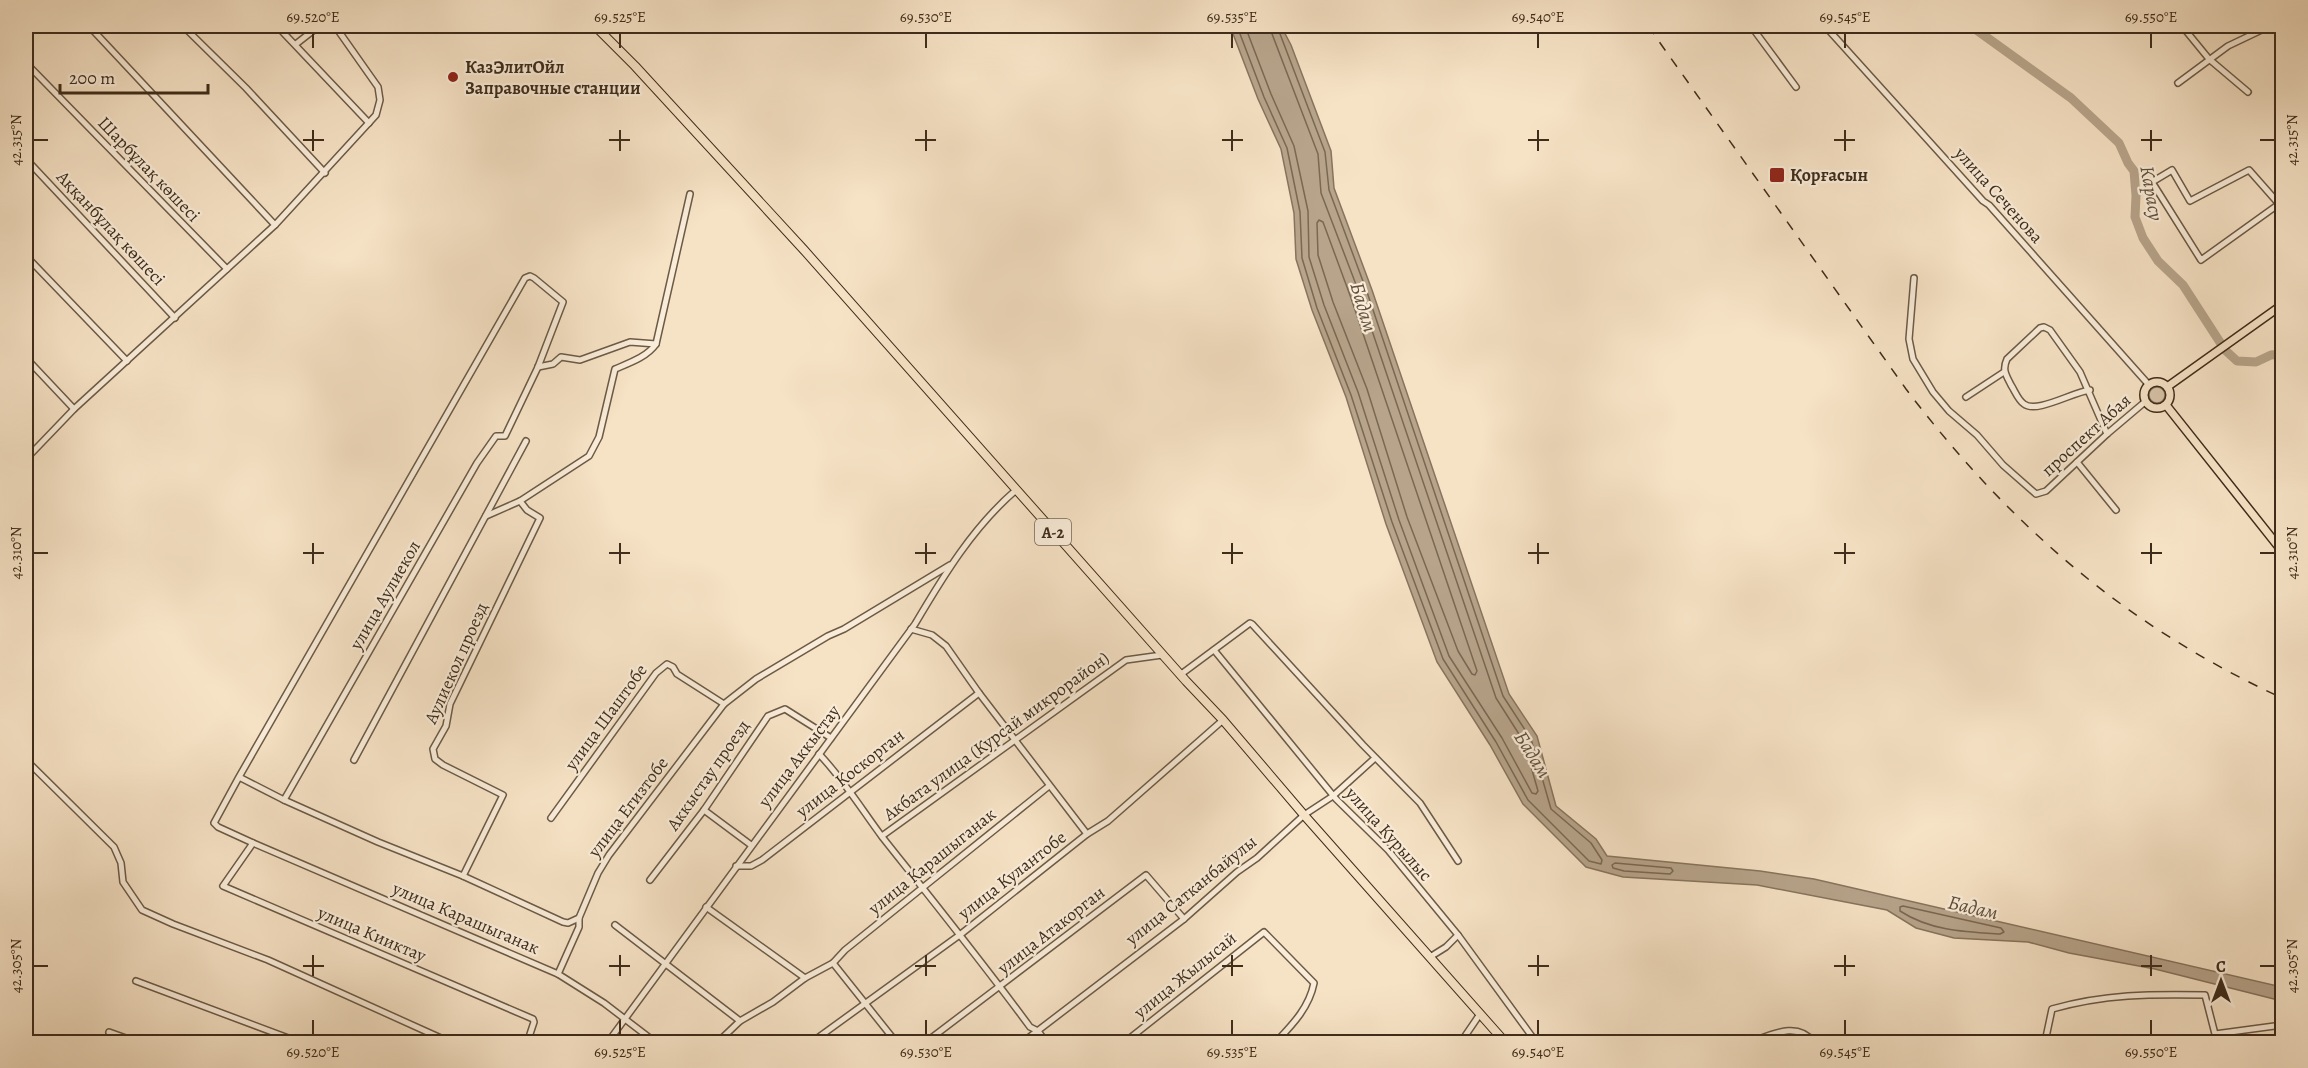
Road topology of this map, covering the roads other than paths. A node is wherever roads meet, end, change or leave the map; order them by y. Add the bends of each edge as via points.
1 (89, 26) edge
2 (183, 26) edge
3 (278, 26) edge
4 (319, 26) edge
5 (335, 26) edge
6 (595, 26) edge
7 (1751, 26) edge
8 (1825, 26) edge
9 (2182, 26) edge
10 (2270, 26) edge
11 (296, 44) junction
12 (2209, 59) junction
13 (26, 63) edge
14 (2178, 83) dead end
15 (1796, 87) dead end
16 (2248, 92) dead end
17 (369, 123) junction
18 (26, 159) edge
19 (325, 173) junction
20 (690, 194) dead end
21 (2281, 205) edge
22 (275, 225) junction
23 (26, 256) edge
24 (227, 269) junction
25 (1914, 278) dead end
26 (2283, 305) edge
27 (175, 318) junction
28 (656, 344) junction
29 (26, 358) edge
30 (127, 361) junction
31 (538, 367) junction
32 (2004, 372) junction
33 (2149, 386) junction
34 (2167, 387) junction
35 (2090, 390) junction
36 (1966, 398) dead end
37 (2146, 402) junction
38 (2166, 405) junction
39 (74, 409) junction
40 (2107, 434) junction
41 (526, 441) dead end
42 (26, 457) edge
43 (2077, 462) junction
44 (1016, 490) junction
45 (520, 501) junction
46 (2116, 510) dead end
47 (485, 516) junction
48 (2283, 551) edge
49 (950, 565) junction
50 (911, 629) junction
51 (1214, 651) junction
52 (1162, 655) junction
53 (1180, 675) junction
54 (979, 693) junction
55 (724, 704) junction
56 (1223, 720) junction
57 (831, 738) junction
58 (1014, 740) junction
59 (819, 754) junction
60 (1375, 758) junction
61 (26, 760) edge
62 (354, 760) dead end
63 (239, 777) junction
64 (1049, 786) junction
65 (850, 792) junction
66 (1333, 796) junction
67 (284, 800) junction
68 (704, 810) junction
69 (1304, 815) junction
70 (551, 818) dead end
71 (1088, 834) junction
72 (882, 836) junction
73 (253, 843) junction
74 (751, 844) junction
75 (1458, 861) dead end
76 (736, 866) junction
77 (463, 876) junction
78 (650, 880) dead end
79 (924, 888) junction
80 (706, 907) junction
81 (579, 918) junction
82 (1184, 919) junction
83 (615, 925) dead end
84 (961, 934) junction
85 (1458, 935) junction
86 (1430, 957) junction
87 (664, 963) junction
88 (833, 963) junction
89 (558, 974) junction
90 (805, 978) junction
91 (136, 981) dead end
92 (1001, 987) junction
93 (864, 1003) junction
94 (1480, 1014) junction
95 (624, 1020) junction
96 (740, 1021) junction
97 (2283, 1025) edge
98 (1038, 1031) junction
99 (109, 1032) dead end
100 (137, 1042) edge
101 (299, 1042) edge
102 (446, 1042) edge
103 (533, 1042) edge
104 (608, 1042) edge
105 (655, 1042) edge
106 (718, 1042) edge
107 (812, 1042) edge
108 (896, 1042) edge
109 (926, 1042) edge
110 (1023, 1042) edge
111 (1046, 1042) edge
112 (1125, 1042) edge
113 (1276, 1042) edge
114 (1461, 1042) edge
115 (1505, 1042) edge
116 (1536, 1042) edge
117 (1751, 1042) edge
118 (1814, 1042) edge
119 (2045, 1042) edge

1 - 22 street
2 - 19 street
3 - 11 street
4 - 11 street
5 - 17 street via 378,87 380,100 376,116
6 - 44 highway, A-2 via 804,250
7 - 15 street
8 - 33 street, улица Сеченова
9 - 12 street
10 - 12 street
11 - 17 street
12 - 14 street
12 - 16 street
13 - 24 street, Шарбұлақ көшесі
17 - 19 street
18 - 27 street, Аққанбұлақ көшесі
19 - 22 street
20 - 28 street
21 - 21 street via 2249,170 2190,201 2172,170 2152,182 2201,260
22 - 24 street
23 - 30 street
24 - 27 street
25 - 43 street, проспект Абая via 1909,339 1913,359 1949,411 2036,494 2046,491
26 - 34 main road
27 - 30 street
28 - 31 street via 630,342 580,360 561,357 553,364
28 - 45 street via 639,358 615,369 599,437 589,456
29 - 39 street
30 - 39 street
31 - 63 street via 563,302 527,276
31 - 67 street, улица Аулиекол via 505,436 496,436 477,463
32 - 35 street via 2021,403 2029,408
32 - 35 street via 2007,359 2044,327 2050,330
32 - 36 street
33 - 34 main road via 2158,382
33 - 37 main road
34 - 38 main road via 2170,396
35 - 40 street
37 - 38 main road via 2154,408
37 - 40 street, проспект Абая
38 - 48 main road
39 - 42 street
40 - 43 street, проспект Абая
41 - 47 street
43 - 46 street
44 - 49 street, улица Аккыстау via 995,509
44 - 52 highway, A-2
45 - 47 street
45 - 77 street, Аулиекол проезд via 540,518 450,704 446,726 433,749 435,759 443,765 503,795
47 - 62 street
49 - 50 street, улица Аккыстау
49 - 55 street, улица Егизтобе via 756,679
50 - 54 street via 932,635 946,646
50 - 57 street, улица Аккыстау
51 - 53 street
51 - 60 street via 1252,624
51 - 66 street, улица Курылыс
52 - 53 highway, A-2
52 - 58 street, Акбата улица (Курсай микрорайон) via 1126,660
53 - 56 highway, A-2
54 - 58 street
54 - 65 street, улица Коскорган
55 - 70 street, улица Шаштобе via 667,664 656,673
55 - 81 street, улица Егизтобе via 609,855
56 - 69 highway, A-2
56 - 71 street, улица Кулантобе
57 - 59 street, улица Аккыстау
57 - 68 street, Аккыстау проезд via 785,710 768,716
58 - 64 street
58 - 72 street, Акбата улица (Курсай микрорайон)
59 - 65 street
59 - 74 street, улица Аккыстау
60 - 66 street, улица Сатканбайулы
60 - 75 street via 1420,803
61 - 102 street via 114,847 123,882 142,910 268,960
63 - 67 street
63 - 73 street, улица Карашыганак via 214,823
64 - 71 street
64 - 79 street, улица Карашыганак
65 - 72 street
65 - 76 street, улица Коскорган via 762,860 751,866
66 - 69 street, улица Сатканбайулы
66 - 85 street, улица Курылыс via 1388,850
67 - 77 street
68 - 74 street
68 - 78 street, Аккыстау проезд
69 - 82 street, улица Сатканбайулы
69 - 86 highway, A-2
71 - 84 street, улица Кулантобе
72 - 79 street
73 - 89 street, улица Карашыганак
73 - 103 street, улица Кииктау via 224,886 533,1019
74 - 76 street, улица Аккыстау
76 - 80 street, улица Аккыстау
77 - 81 street via 563,922
79 - 84 street
79 - 88 street, улица Карашыганак
80 - 87 street, улица Аккыстау
80 - 90 street
81 - 89 street, улица Егизтобе via 579,927
82 - 92 street, улица Атакорган via 1146,875
82 - 98 street, улица Сатканбайулы
83 - 87 street
84 - 92 street
84 - 93 street, улица Кулантобе
85 - 86 street
85 - 116 street, улица Курылыс
86 - 94 highway, A-2
87 - 95 street, улица Аккыстау
87 - 96 street
88 - 90 street, улица Карашыганак
88 - 93 street
89 - 95 street, улица Карашыганак
90 - 96 street, улица Карашыганак
91 - 101 street
92 - 98 street via 1030,1027
92 - 109 street, улица Атакорган
93 - 107 street, улица Кулантобе
93 - 108 street
94 - 114 street
94 - 115 highway, A-2
95 - 104 street, улица Аккыстау
95 - 105 street, улица Карашыганак
96 - 106 street, улица Карашыганак
97 - 119 street via 2215,1034 2205,995 2136,994 2084,1000 2052,1009
98 - 110 street, улица Сатканбайулы
98 - 111 street
99 - 100 street
112 - 113 street, улица Жылысай via 1264,932 1314,983 1298,1019
117 - 118 street via 1781,1031 1809,1036

